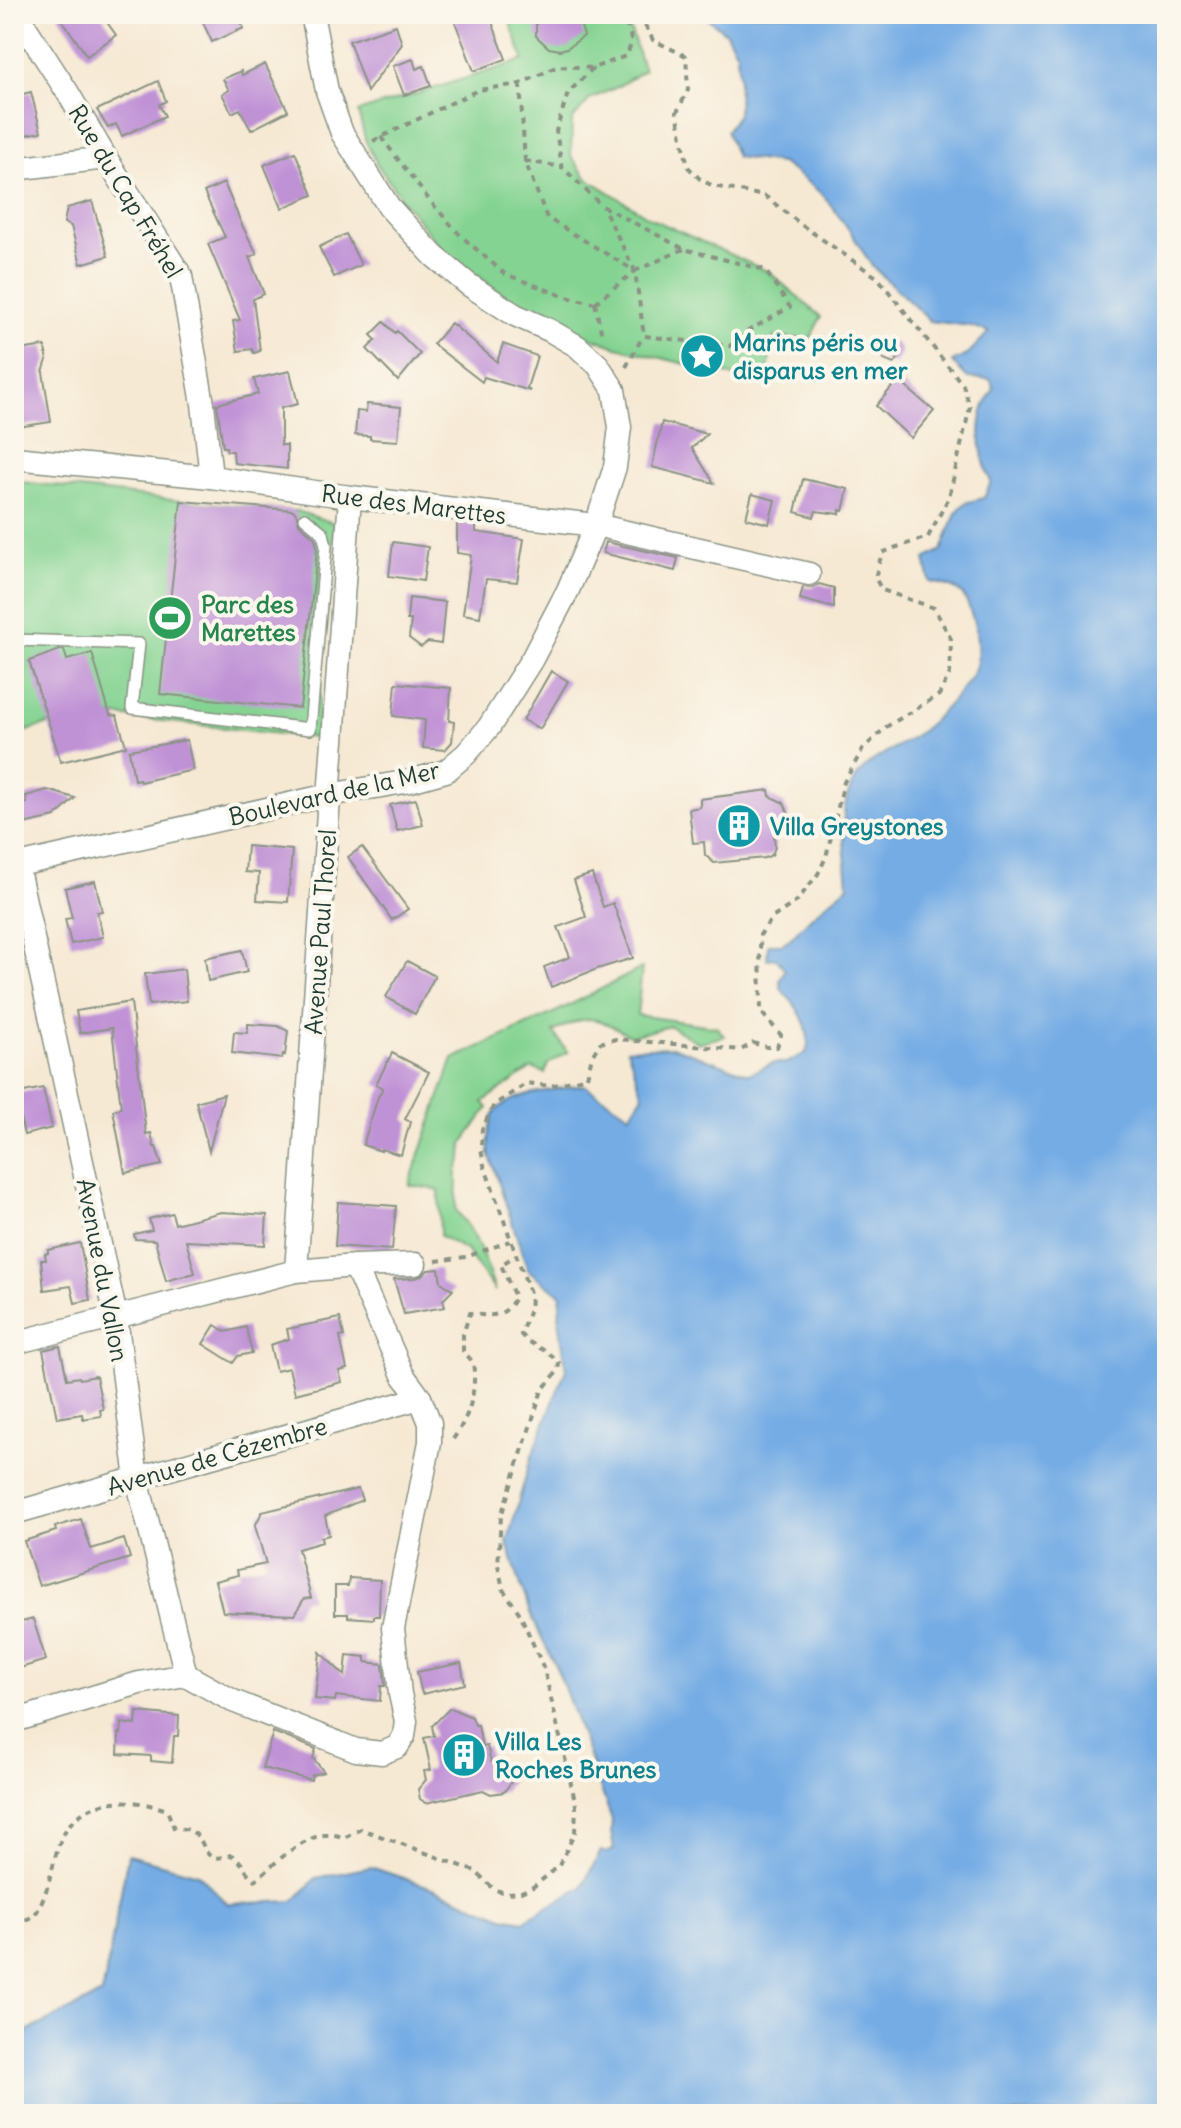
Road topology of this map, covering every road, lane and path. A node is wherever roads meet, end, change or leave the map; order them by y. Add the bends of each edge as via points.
1 (17, 14) edge
2 (312, 14) edge
3 (614, 14) edge
4 (639, 14) edge
5 (593, 68) junction
6 (520, 84) junction
7 (381, 137) junction
8 (353, 151) junction
9 (106, 158) junction
10 (525, 161) junction
11 (562, 167) junction
12 (14, 169) edge
13 (602, 206) junction
14 (684, 249) junction
15 (635, 271) junction
16 (644, 336) junction
17 (614, 390) junction
18 (14, 458) edge
19 (211, 477) junction
20 (350, 497) junction
21 (305, 518) dead end
22 (596, 525) junction
23 (809, 574) dead end
24 (14, 640) edge
25 (329, 795) junction
26 (16, 866) edge
27 (510, 1241) junction
28 (516, 1255) junction
29 (415, 1264) joint
30 (355, 1266) junction
31 (296, 1271) junction
32 (116, 1317) junction
33 (14, 1343) edge
34 (420, 1398) junction
35 (448, 1445) dead end
36 (137, 1479) junction
37 (14, 1513) edge
38 (186, 1675) junction
39 (14, 1721) edge
40 (14, 1924) edge

1 - 9 street, Rue du Cap Fréhel
2 - 8 street, Boulevard de la Mer via 327,91
3 - 5 path via 631,34 631,48 626,56
4 - 27 path via 653,40 686,56 688,90 677,112 688,167 713,186 765,196 878,278 963,385 970,407 949,497 928,537 882,553 875,578 882,590 934,608 951,639 950,673 939,695 886,727 863,749 844,782 818,874 760,935 761,1012 781,1035 777,1047 753,1043 741,1050 616,1039 600,1043 587,1077 551,1086 527,1083 494,1105 482,1129 481,1149
5 - 6 path via 558,66
5 - 11 path via 568,93 556,131
6 - 7 path via 478,90
6 - 10 path
7 - 8 path
7 - 15 path via 461,236 505,274 595,303
8 - 17 street, Boulevard de la Mer via 389,207 434,256 515,315 577,346
9 - 12 street
9 - 19 street, Rue du Cap Fréhel via 181,276
10 - 11 path
10 - 15 path via 547,218
11 - 13 path
13 - 14 path
13 - 15 path
14 - 15 path
14 - 16 path via 765,270 790,307 730,346
15 - 16 path
16 - 17 path
17 - 22 street, Boulevard de la Mer via 620,427 615,467
18 - 19 street, Rue des Marettes
19 - 20 street, Rue des Marettes
20 - 22 street, Rue des Marettes
20 - 25 street, Avenue Paul Thorel
21 - 24 lane via 323,533 326,546 310,729 132,708 139,644
22 - 23 street, Rue des Marettes
22 - 25 street, Boulevard de la Mer via 532,659 466,754 446,771
25 - 26 street, Boulevard de la Mer
25 - 31 street, Avenue Paul Thorel
26 - 32 street, Avenue du Vallon
27 - 28 path
27 - 29 path via 466,1257
28 - 35 path via 501,1265 515,1297 511,1305 488,1317 470,1313 463,1351 473,1362 471,1406
28 - 40 path via 532,1307 521,1335 559,1363 542,1390 501,1516 498,1565 503,1589 544,1669 576,1805 575,1832 559,1866 533,1887 508,1893 495,1890 475,1871 361,1829 344,1838 334,1833 315,1836 255,1880 231,1855 211,1858 202,1840 188,1829 174,1828 167,1810 110,1801 75,1817 55,1853 40,1906 32,1917
29 - 30 street
30 - 31 street
30 - 34 street via 403,1375
31 - 32 street
32 - 33 street
32 - 36 street, Avenue du Vallon
34 - 36 street, Avenue de Cézembre
34 - 38 street via 430,1423 430,1442 393,1628 406,1721 397,1747 382,1753 356,1750 233,1701
36 - 37 street, Avenue de Cézembre
36 - 38 street, Avenue du Vallon
38 - 39 street via 139,1683

